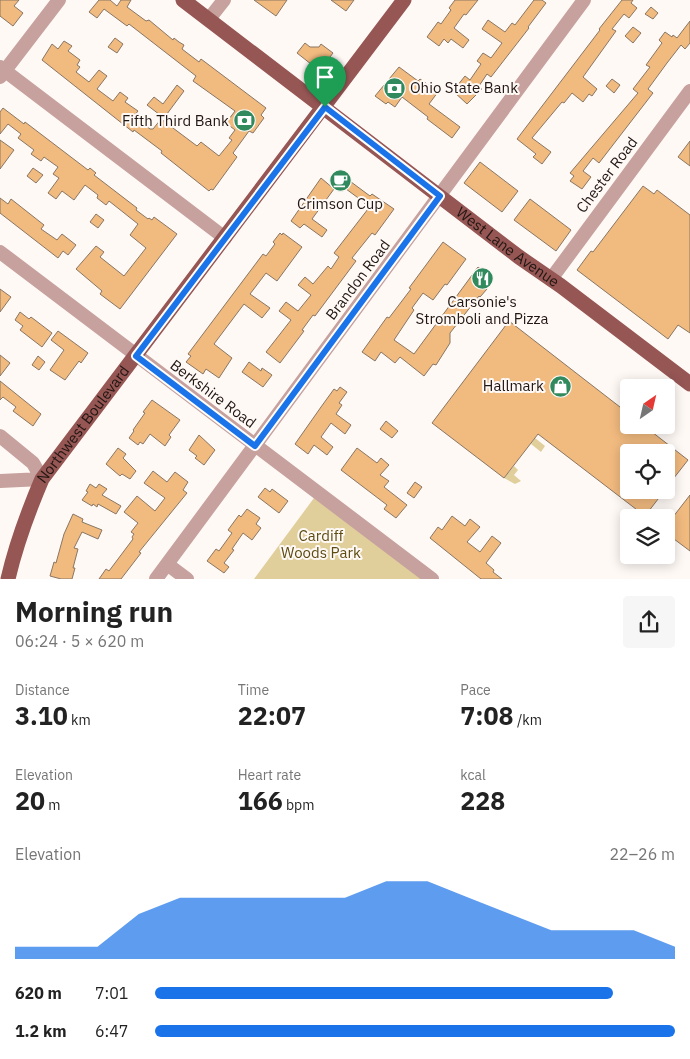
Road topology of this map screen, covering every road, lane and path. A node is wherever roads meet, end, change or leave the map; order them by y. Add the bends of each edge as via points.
1 (59, 0) edge
2 (183, 0) edge
3 (224, 0) edge
4 (404, 0) edge
5 (584, 0) edge
6 (209, 19) junction
7 (2, 71) edge
8 (690, 91) edge
9 (325, 107) junction
10 (440, 196) junction
11 (225, 238) junction
12 (0, 252) edge
13 (551, 279) junction
14 (136, 356) junction
15 (690, 384) edge
16 (0, 436) edge
17 (255, 446) junction
18 (42, 480) junction
19 (0, 481) edge
20 (168, 564) junction
21 (8, 579) edge
22 (156, 579) edge
23 (187, 579) edge
24 (432, 579) edge

1 - 7 street
2 - 6 main road, West Lane Avenue
3 - 6 street
4 - 9 main road, Northwest Boulevard
5 - 10 street, Brandon Road
6 - 9 main road, West Lane Avenue
7 - 11 street
8 - 13 street, Chester Road
9 - 10 main road, West Lane Avenue
9 - 11 main road, Northwest Boulevard
10 - 13 main road, West Lane Avenue
10 - 17 street, Brandon Road
11 - 14 main road, Northwest Boulevard
12 - 14 street, Berkshire Road
13 - 15 main road, West Lane Avenue
14 - 17 street, Berkshire Road
14 - 18 main road, Northwest Boulevard
16 - 18 street via 33,463
17 - 20 street, Brandon Road
17 - 24 street, Berkshire Road
18 - 19 street
18 - 21 main road, Northwest Boulevard via 25,520
20 - 22 street, Brandon Road
20 - 23 street

